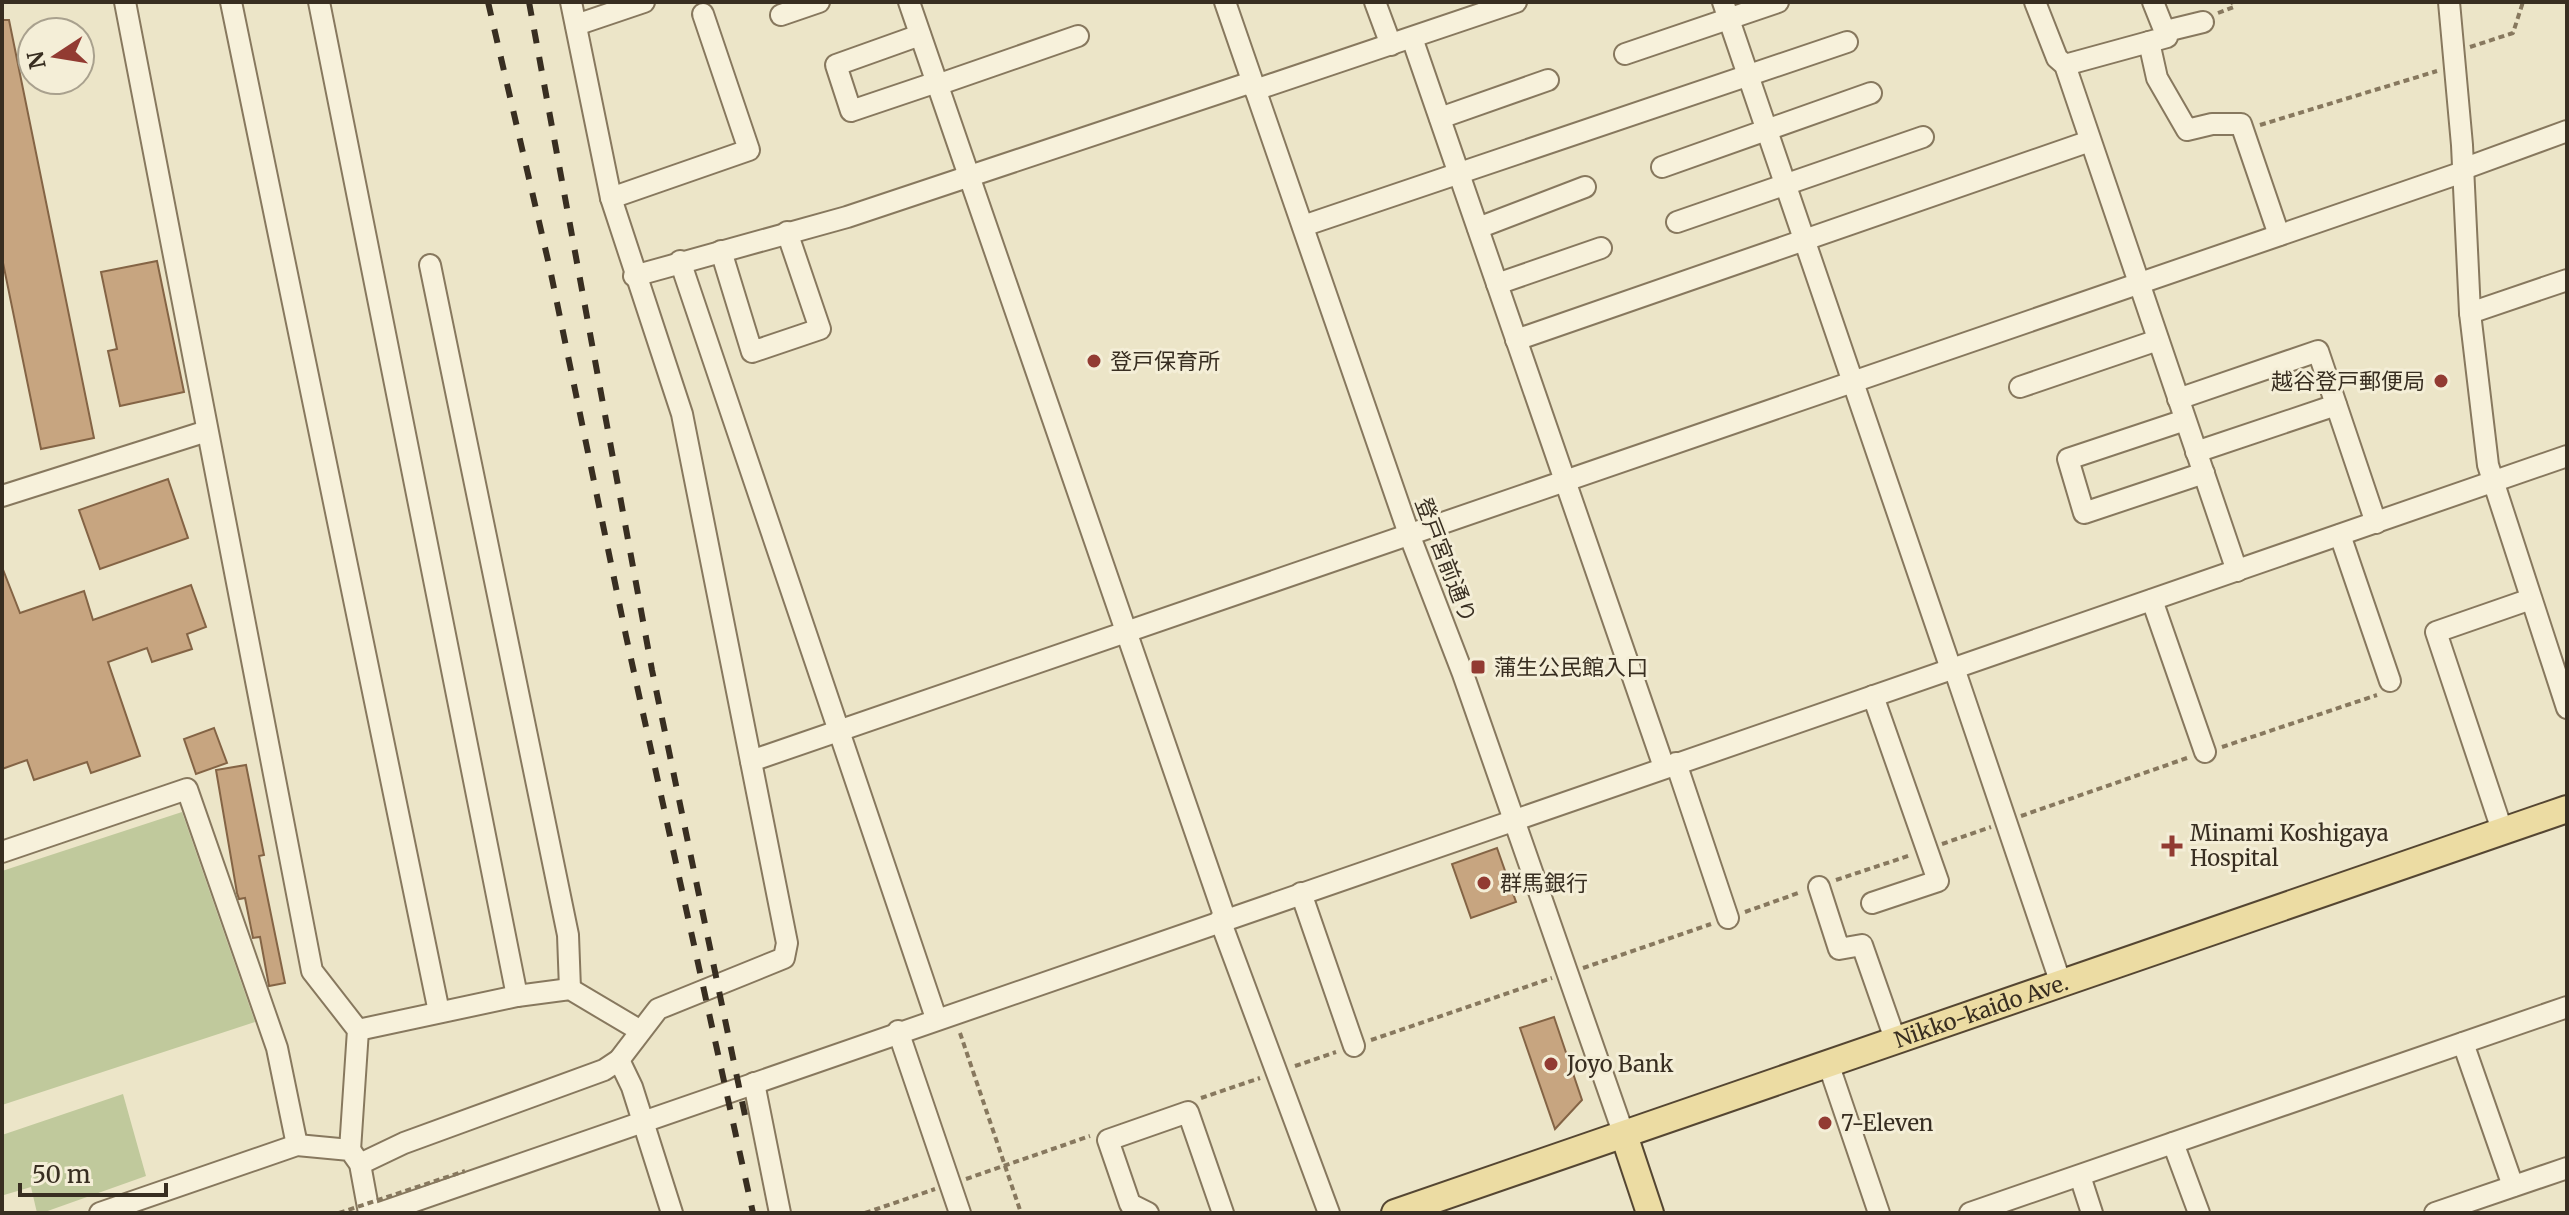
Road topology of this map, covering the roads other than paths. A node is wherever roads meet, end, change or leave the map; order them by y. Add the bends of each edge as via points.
1 (125, 2) edge
2 (231, 2) edge
3 (319, 2) edge
4 (571, 2) edge
5 (644, 2) edge
6 (819, 2) edge
7 (909, 2) edge
8 (1225, 2) edge
9 (1375, 2) edge
10 (1516, 2) edge
11 (1778, 2) edge
12 (2035, 2) edge
13 (2153, 2) edge
14 (2450, 2) edge
15 (1726, 10) edge
16 (703, 14) dead end
17 (781, 15) dead end
18 (2203, 22) dead end
19 (576, 25) junction
20 (920, 35) junction
21 (1078, 36) dead end
22 (2158, 36) junction
23 (1412, 38) junction
24 (1847, 42) dead end
25 (1391, 45) junction
26 (1625, 54) dead end
27 (2065, 65) junction
28 (1747, 74) junction
29 (1548, 80) dead end
30 (937, 84) junction
31 (1254, 86) junction
32 (1871, 93) dead end
33 (1440, 118) junction
34 (1766, 129) junction
35 (2567, 131) edge
36 (1923, 137) dead end
37 (2090, 141) junction
38 (1662, 167) dead end
39 (2463, 170) junction
40 (1459, 173) junction
41 (970, 179) junction
42 (1785, 185) junction
43 (1585, 187) dead end
44 (611, 198) junction
45 (1677, 222) dead end
46 (1303, 226) junction
47 (1478, 228) junction
48 (787, 232) junction
49 (2279, 235) junction
50 (1804, 239) junction
51 (1601, 248) dead end
52 (721, 251) junction
53 (680, 261) junction
54 (430, 265) dead end
55 (634, 276) junction
56 (2567, 280) edge
57 (2139, 283) junction
58 (1497, 284) junction
59 (2470, 313) junction
60 (1516, 340) junction
61 (2158, 340) junction
62 (1853, 381) junction
63 (2020, 387) dead end
64 (2178, 399) junction
65 (2336, 405) junction
66 (2185, 420) junction
67 (207, 431) junction
68 (2196, 452) junction
69 (2567, 456) edge
70 (2204, 473) junction
71 (1565, 481) junction
72 (2492, 482) junction
73 (2, 496) edge
74 (2376, 523) junction
75 (1409, 534) junction
76 (2340, 535) junction
77 (2237, 571) junction
78 (2531, 599) junction
79 (2152, 600) junction
80 (1126, 632) junction
81 (1952, 668) junction
82 (2389, 686) road end
83 (1873, 696) junction
84 (2567, 708) edge
85 (839, 730) junction
86 (2205, 752) road end
87 (751, 761) junction
88 (1670, 765) junction
89 (2567, 809) edge
90 (1514, 820) junction
91 (2502, 830) junction
92 (2, 852) edge
93 (1819, 887) road end
94 (1301, 893) junction
95 (1872, 903) dead end
96 (1728, 918) road end
97 (1222, 919) junction
98 (2060, 981) junction
99 (570, 989) junction
100 (517, 996) junction
101 (2567, 1007) edge
102 (439, 1012) junction
103 (936, 1018) junction
104 (358, 1030) junction
105 (639, 1030) junction
106 (898, 1031) junction
107 (1895, 1039) junction
108 (2463, 1043) junction
109 (1354, 1046) road end
110 (619, 1060) junction
111 (1828, 1063) junction
112 (754, 1083) junction
113 (643, 1123) junction
114 (1624, 1135) junction
115 (2173, 1143) junction
116 (297, 1145) junction
117 (355, 1157) junction
118 (2567, 1168) edge
119 (2080, 1176) junction
120 (2513, 1186) junction
121 (100, 1213) edge
122 (369, 1213) edge
123 (380, 1213) edge
124 (672, 1213) edge
125 (780, 1213) edge
126 (960, 1213) edge
127 (1148, 1213) edge
128 (1223, 1213) edge
129 (1329, 1213) edge
130 (1395, 1213) edge
131 (1650, 1213) edge
132 (1879, 1213) edge
133 (1970, 1213) edge
134 (2092, 1213) edge
135 (2199, 1213) edge
136 (2435, 1213) edge

1 - 67 street
2 - 102 street
3 - 100 street
4 - 19 street
5 - 19 street
6 - 17 street
7 - 20 street
8 - 31 street, 登戸宮前通り
9 - 25 street
10 - 23 street
11 - 15 street
12 - 27 street via 2057,58
13 - 22 street
14 - 39 street
15 - 26 street
15 - 28 street
16 - 44 street via 749,150
18 - 22 street
19 - 44 street
20 - 30 street
20 - 30 street via 836,65 851,111
21 - 30 street
22 - 27 street
22 - 49 street via 2157,78 2187,130 2241,124
23 - 25 street
23 - 33 street
24 - 28 street
25 - 31 street
27 - 37 street
28 - 34 street
28 - 40 street
29 - 33 street
30 - 41 street
31 - 41 street
31 - 46 street, 登戸宮前通り
32 - 34 street
33 - 40 street
34 - 38 street
34 - 42 street
35 - 39 street
36 - 42 street
37 - 50 street
37 - 57 street
39 - 49 street
39 - 59 street
40 - 46 street
40 - 47 street
41 - 48 street
41 - 80 street
42 - 45 street
42 - 50 street
43 - 47 street
44 - 55 street
46 - 75 street, 登戸宮前通り
47 - 58 street
48 - 52 street
48 - 52 street via 820,329 752,352
49 - 57 street
50 - 60 street
50 - 62 street
51 - 58 street
52 - 53 street
53 - 55 street
53 - 85 street
54 - 99 street via 568,935
55 - 87 street via 682,414
56 - 59 street
57 - 61 street
57 - 62 street
58 - 60 street
59 - 72 street
60 - 71 street
61 - 63 street
61 - 64 street
62 - 71 street
62 - 81 street
64 - 65 street via 2318,351
64 - 66 street
65 - 68 street
65 - 74 street
66 - 68 street
66 - 70 street via 2068,459 2084,513
67 - 73 street
67 - 104 street via 312,971
68 - 70 street
69 - 72 street
70 - 77 street
71 - 75 street
71 - 88 street
72 - 74 street
72 - 78 street
74 - 76 street
75 - 80 street
75 - 90 street, 登戸宮前通り
76 - 77 street
76 - 82 street
77 - 79 street
78 - 84 street
78 - 91 street via 2436,632
79 - 81 street
79 - 86 street
80 - 85 street
80 - 97 street
81 - 83 street
81 - 98 street
83 - 88 street
83 - 95 street via 1938,881
85 - 87 street
85 - 103 street
87 - 105 street via 787,943 784,958 658,1009
88 - 90 street
88 - 96 street
89 - 91 main road, Nikko-kaido Ave.
90 - 94 street
90 - 114 street, 登戸宮前通り
91 - 98 main road, Nikko-kaido Ave.
92 - 116 street via 187,789 277,1048
93 - 107 street via 1839,949 1862,945
94 - 97 street
94 - 109 street
97 - 103 street
97 - 129 street
98 - 107 main road, Nikko-kaido Ave.
99 - 100 street
99 - 105 street
100 - 102 street
101 - 108 street
102 - 104 street
103 - 106 street
104 - 117 street
105 - 110 street
106 - 112 street
106 - 126 street
107 - 111 main road, Nikko-kaido Ave.
108 - 115 street
108 - 120 street
110 - 113 street
110 - 117 street via 604,1070
111 - 114 main road, Nikko-kaido Ave.
111 - 132 street
112 - 113 street
112 - 125 street
113 - 123 street
113 - 124 street
114 - 130 main road, Nikko-kaido Ave.
114 - 131 main road
115 - 119 street
115 - 135 street
116 - 117 street
116 - 121 street
117 - 122 street
118 - 120 street
119 - 133 street
119 - 134 street
120 - 136 street
127 - 128 street via 1130,1204 1108,1140 1188,1112

